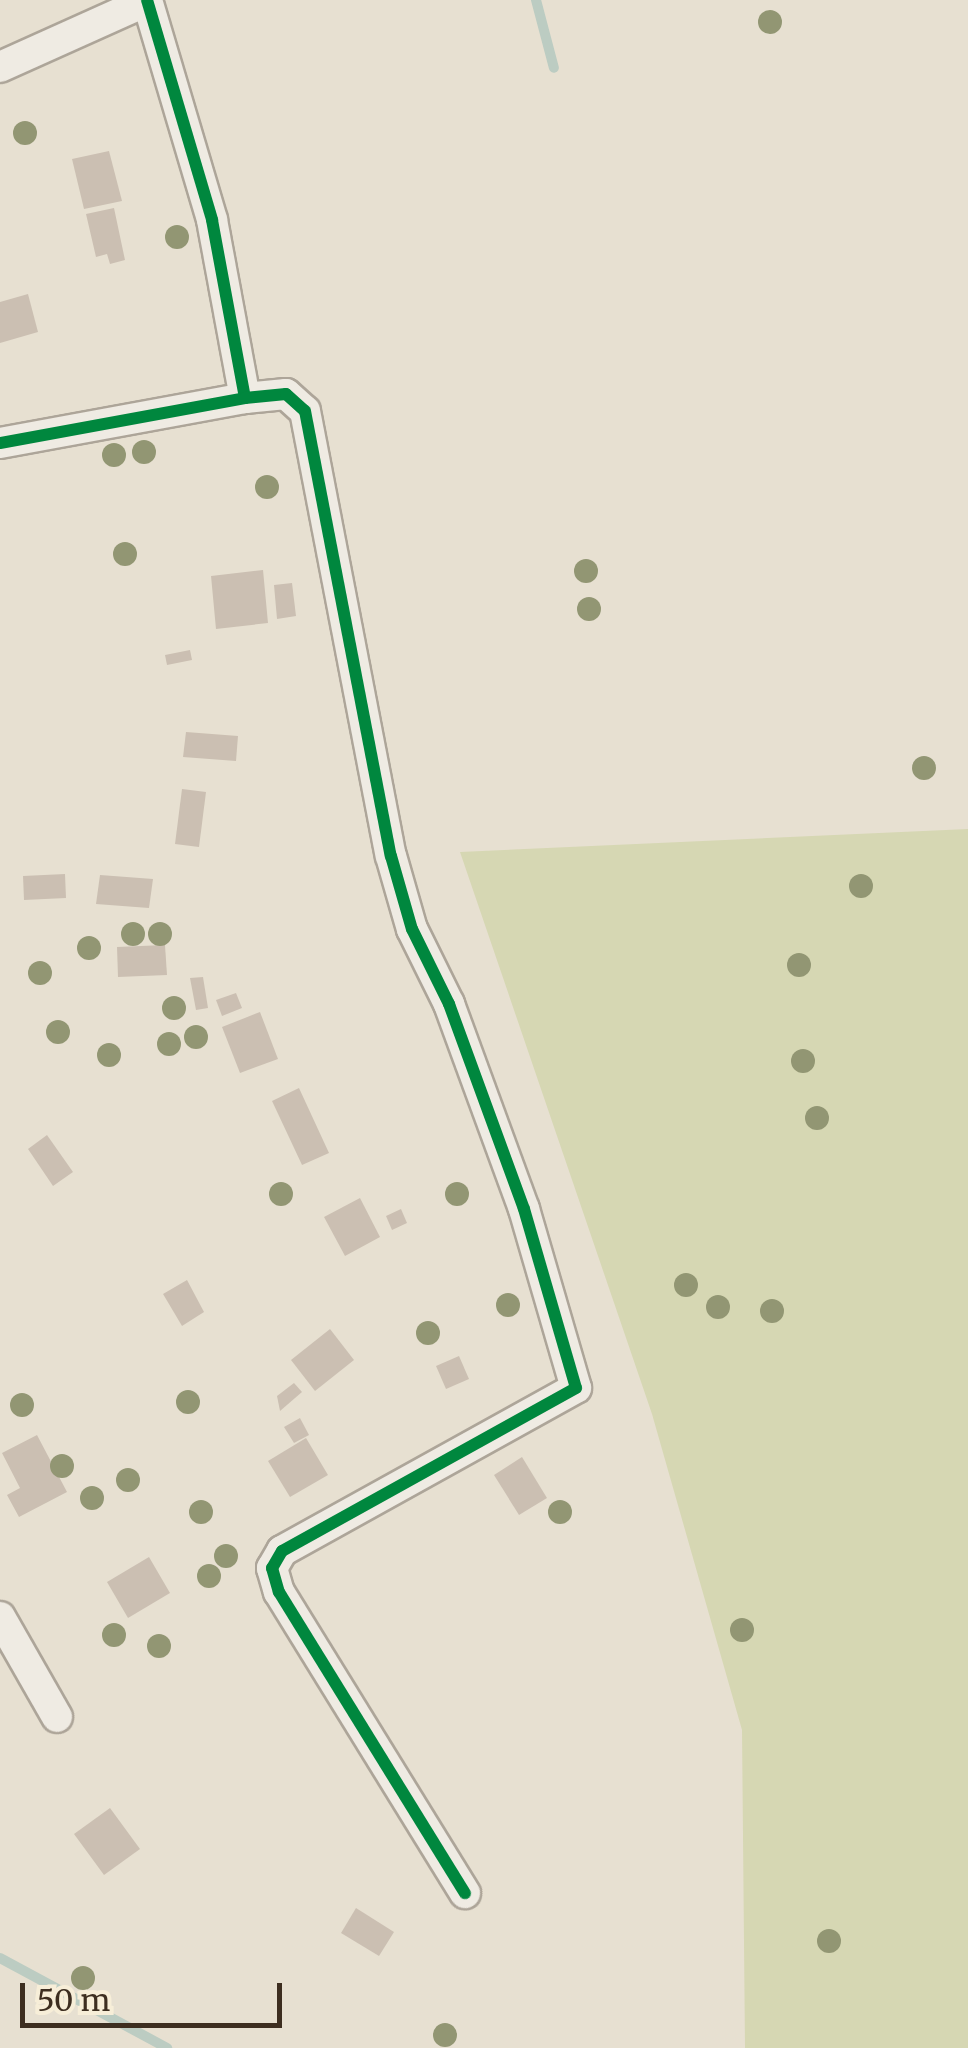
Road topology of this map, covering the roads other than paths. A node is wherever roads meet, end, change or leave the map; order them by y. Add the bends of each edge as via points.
1 (147, 1) edge
2 (0, 67) edge
3 (245, 398) junction
4 (0, 443) edge
5 (0, 1616) edge
6 (57, 1717) dead end
7 (465, 1893) dead end

1 - 2 street
1 - 3 street via 212,220
3 - 4 street
3 - 7 street via 286,394 305,412 391,856 412,928 448,1004 524,1209 576,1388 282,1551 272,1568 279,1592
5 - 6 street

